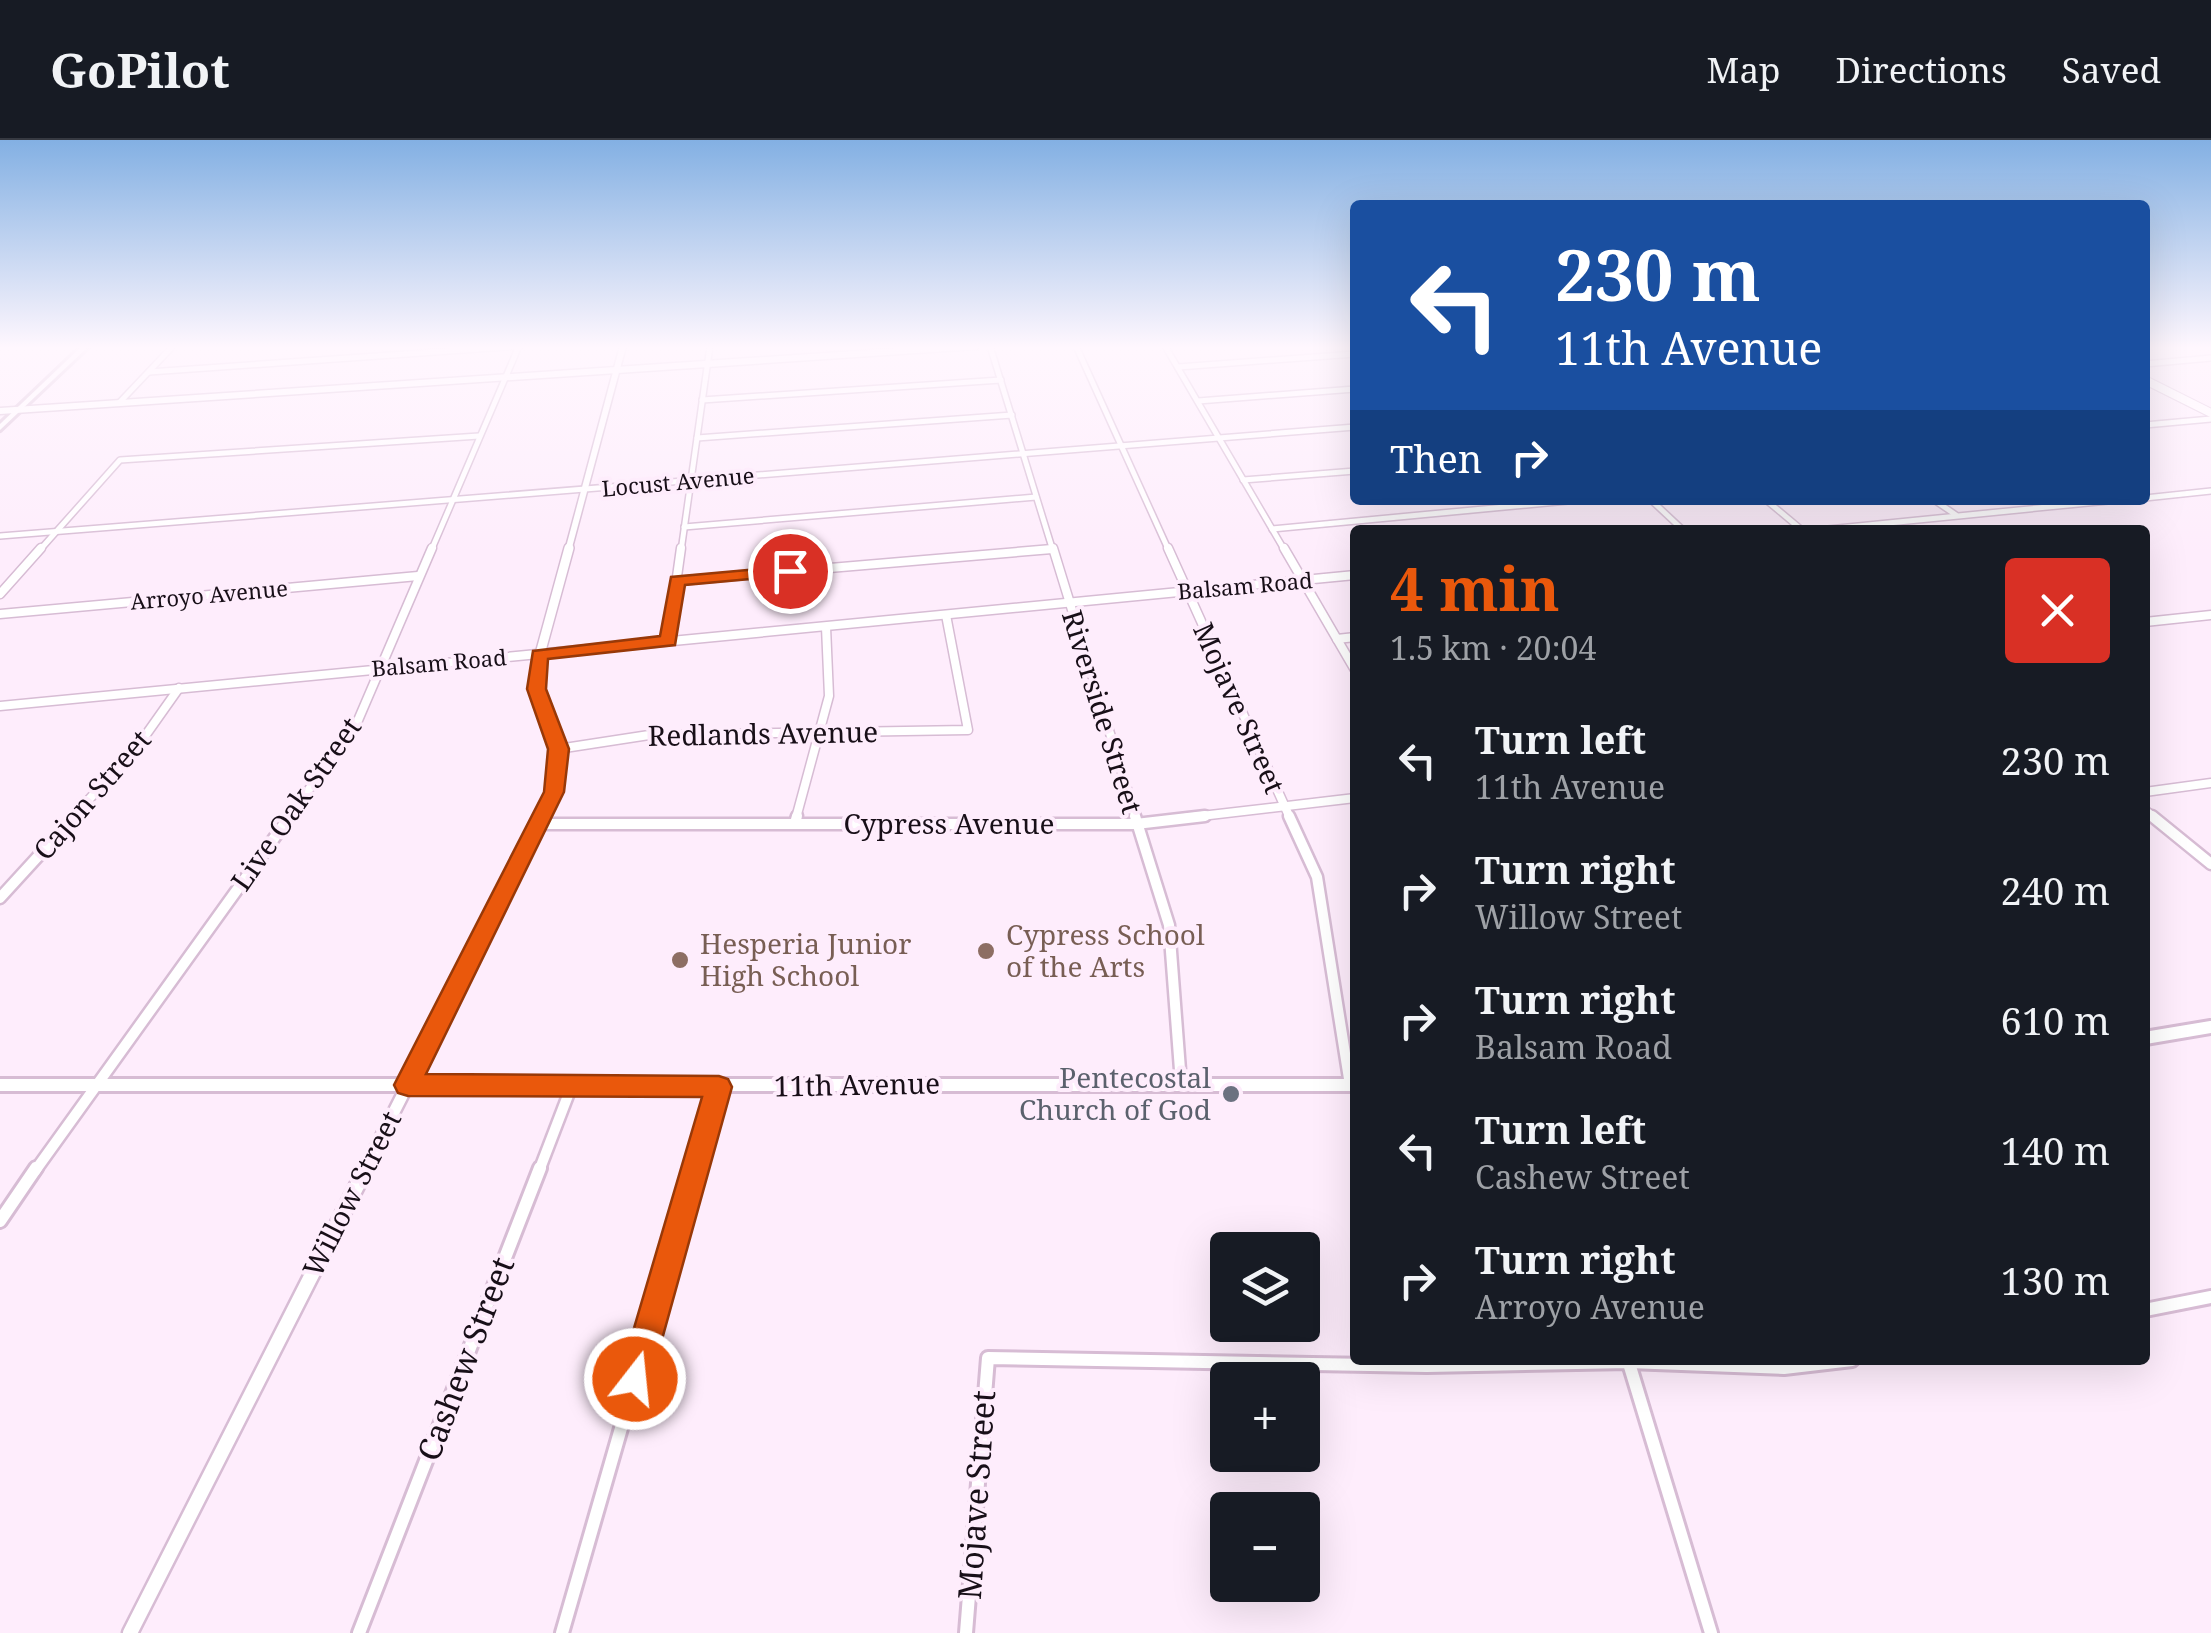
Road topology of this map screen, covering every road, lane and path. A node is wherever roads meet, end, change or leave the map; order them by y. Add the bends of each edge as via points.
1 (488, 416) edge
2 (605, 416) edge
3 (700, 416) edge
4 (1012, 416) joint
5 (1108, 416) edge
6 (1207, 416) edge
7 (2211, 416) edge
8 (2150, 424) edge
9 (1350, 427) edge
10 (479, 436) junction
11 (697, 438) junction
12 (1221, 438) junction
13 (1122, 447) junction
14 (1024, 454) junction
15 (1350, 471) edge
16 (1244, 480) junction
17 (691, 482) junction
18 (585, 490) junction
19 (2211, 491) edge
20 (1036, 497) junction
21 (2150, 497) edge
22 (452, 500) junction
23 (1525, 505) edge
24 (1656, 505) edge
25 (1772, 505) edge
26 (1941, 505) edge
27 (2064, 505) edge
28 (1956, 515) junction
29 (1678, 525) edge
30 (1796, 525) edge
31 (1864, 525) edge
32 (684, 527) junction
33 (1272, 529) junction
34 (55, 532) junction
35 (0, 536) edge
36 (1052, 549) junction
37 (1350, 575) edge
38 (418, 576) junction
39 (1304, 580) junction
40 (677, 581) junction
41 (1186, 591) junction
42 (0, 594) edge
43 (1068, 604) junction
44 (0, 614) edge
45 (946, 615) junction
46 (2211, 615) edge
47 (2150, 621) edge
48 (826, 627) junction
49 (1350, 638) edge
50 (1337, 639) junction
51 (668, 641) junction
52 (540, 654) junction
53 (1350, 661) edge
54 (379, 668) junction
55 (179, 688) junction
56 (0, 706) edge
57 (818, 732) junction
58 (558, 749) junction
59 (2211, 783) edge
60 (2150, 791) edge
61 (1350, 799) edge
62 (1283, 808) junction
63 (2150, 814) edge
64 (795, 823) junction
65 (541, 824) junction
66 (1136, 824) junction
67 (2211, 864) edge
68 (0, 898) edge
69 (2211, 1028) edge
70 (2150, 1037) edge
71 (1350, 1067) edge
72 (95, 1083) junction
73 (1182, 1083) junction
74 (0, 1085) edge
75 (408, 1085) junction
76 (572, 1085) junction
77 (1350, 1085) edge
78 (719, 1087) junction
79 (0, 1221) edge
80 (2211, 1298) edge
81 (2150, 1309) edge
82 (1350, 1365) edge
83 (1372, 1365) edge
84 (1467, 1365) edge
85 (1629, 1365) edge
86 (1717, 1365) edge
87 (1810, 1365) edge
88 (130, 1633) edge
89 (359, 1633) edge
90 (562, 1633) edge
91 (966, 1633) edge
92 (1711, 1633) edge

1 - 10 street, Live Oak Street
2 - 18 street, Willow Street
3 - 11 street
4 - 11 street
4 - 14 street, Riverside Street
5 - 13 street, Mojave Street
6 - 12 street
7 - 8 street
9 - 12 street, Locust Avenue
10 - 22 street, Live Oak Street
10 - 34 street via 120,460
11 - 17 street
12 - 13 street, Locust Avenue
12 - 16 street
13 - 14 street, Locust Avenue
13 - 41 street, Mojave Street
14 - 17 street, Locust Avenue
14 - 20 street, Riverside Street
15 - 16 street
16 - 33 street
17 - 18 street, Locust Avenue
17 - 32 street
18 - 22 street, Locust Avenue
18 - 52 street, Willow Street
19 - 21 street
20 - 32 street
20 - 36 street, Riverside Street
22 - 34 street, Locust Avenue
22 - 38 street, Live Oak Street
23 - 33 street
24 - 29 street
25 - 30 street
26 - 28 street
27 - 28 street
28 - 31 street
32 - 40 street
33 - 39 street
34 - 35 street, Locust Avenue
34 - 42 street
36 - 40 street
36 - 43 street, Riverside Street
37 - 39 street, Balsam Road
38 - 44 street, Arroyo Avenue
38 - 54 street, Live Oak Street
39 - 41 street, Balsam Road
39 - 50 street
40 - 51 street
41 - 43 street, Balsam Road
41 - 62 street, Mojave Street
43 - 45 street, Balsam Road
43 - 66 street, Riverside Street
45 - 48 street, Balsam Road
45 - 57 street, Redlands Avenue via 968,730
46 - 47 street
48 - 51 street, Balsam Road
48 - 57 street via 829,696
49 - 50 street
50 - 53 street
51 - 52 street, Balsam Road
52 - 54 street, Balsam Road
52 - 58 street, Willow Street via 536,689
54 - 55 street, Balsam Road
54 - 72 street, Live Oak Street via 356,725
55 - 56 street, Balsam Road
55 - 68 street, Cajon Street via 138,746
57 - 58 street, Redlands Avenue via 649,735
57 - 64 street
58 - 65 street, Willow Street via 558,780
59 - 60 street
61 - 62 street, Cypress Avenue
62 - 66 street, Cypress Avenue
62 - 71 street, Mojave Street via 1318,877
63 - 67 street
64 - 65 street, Cypress Avenue
64 - 66 street, Cypress Avenue
65 - 75 street, Willow Street
66 - 73 street, Riverside Street via 1169,925
69 - 70 main road
72 - 74 main road, 11th Avenue
72 - 75 main road, 11th Avenue
72 - 79 street, Live Oak Street
73 - 77 main road, 11th Avenue
73 - 78 main road, 11th Avenue
75 - 76 main road, 11th Avenue
75 - 88 street, Willow Street
76 - 78 main road, 11th Avenue
76 - 89 street, Cashew Street
78 - 90 street
80 - 81 street
82 - 91 street, Mojave Street via 988,1358
83 - 84 street, Mojave Street
85 - 92 street
86 - 87 street

